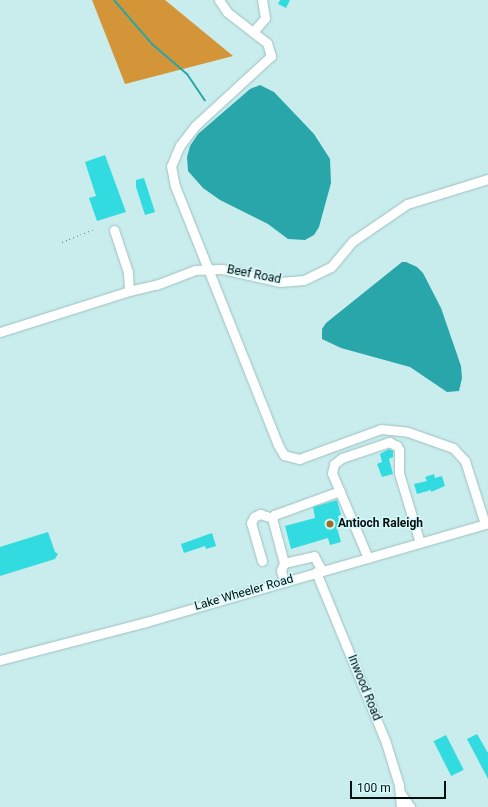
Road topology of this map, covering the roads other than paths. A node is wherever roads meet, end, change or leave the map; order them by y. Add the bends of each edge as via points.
1 (219, 0) edge
2 (262, 0) edge
3 (253, 32) junction
4 (488, 179) edge
5 (114, 230) dead end
6 (208, 269) junction
7 (129, 291) junction
8 (0, 332) edge
9 (340, 491) junction
10 (272, 518) junction
11 (486, 523) edge
12 (420, 543) junction
13 (368, 558) junction
14 (262, 561) dead end
15 (284, 563) junction
16 (319, 572) junction
17 (284, 582) junction
18 (0, 660) edge
19 (401, 794) junction
20 (401, 807) edge
21 (410, 807) edge

1 - 3 street via 226,12
2 - 3 street via 265,18
3 - 6 street via 267,43 272,56 195,126 180,145 171,166 175,186
4 - 6 street, Beef Road via 407,204 353,241 331,267 304,280 280,282 222,269
5 - 7 street via 128,272
6 - 7 street, Beef Road via 195,270 156,285
6 - 11 street via 284,455 299,459 381,429 408,432 453,448 465,461
7 - 8 street, Beef Road
9 - 10 street via 274,515
9 - 12 street via 332,473 334,464 355,453 393,443 399,450 399,474
9 - 13 street
10 - 14 street via 260,514 254,517 251,523
10 - 15 street
11 - 12 street, Lake Wheeler Road
12 - 13 street, Lake Wheeler Road
13 - 16 street, Lake Wheeler Road
15 - 16 street, Inwood Road via 314,556
15 - 17 street via 281,570
16 - 17 street, Lake Wheeler Road
16 - 19 street, Inwood Road via 386,743
17 - 18 street, Lake Wheeler Road
19 - 20 street, Inwood Road
19 - 21 street

